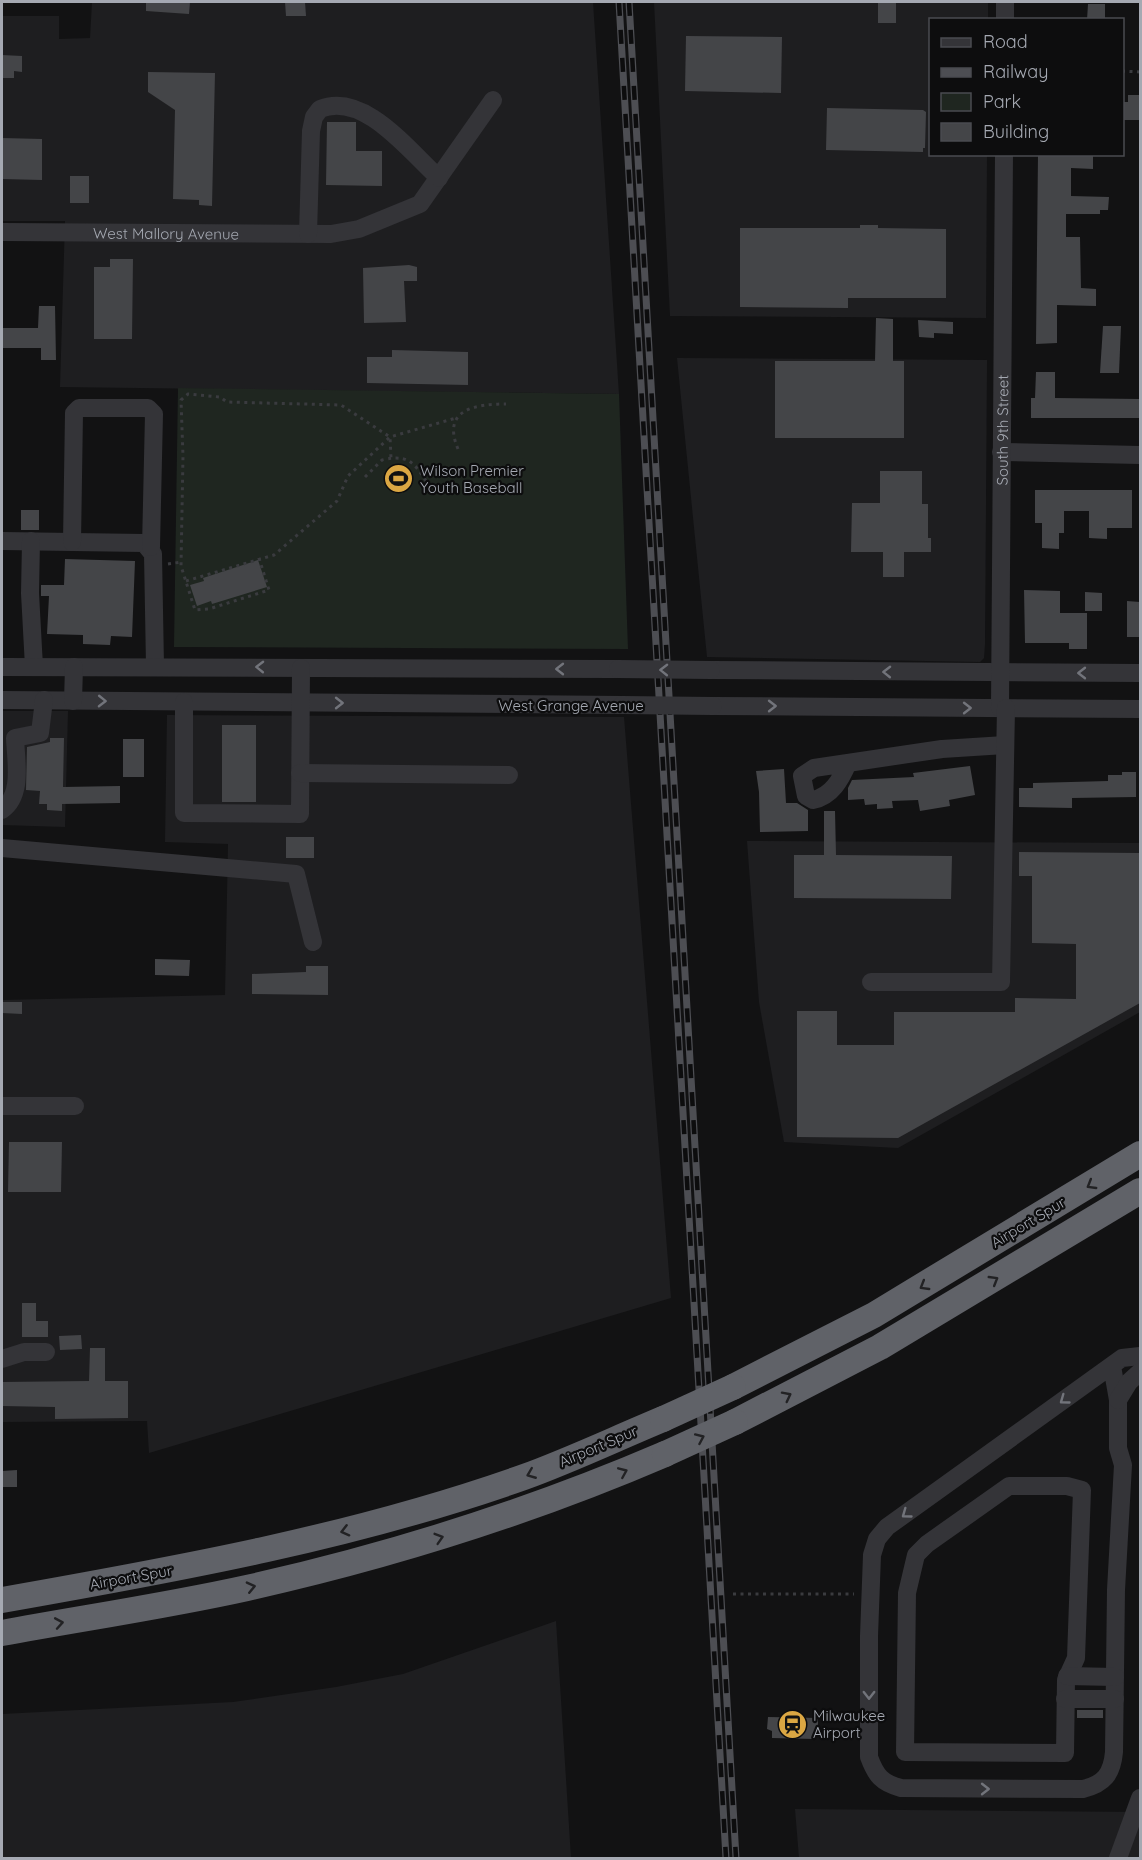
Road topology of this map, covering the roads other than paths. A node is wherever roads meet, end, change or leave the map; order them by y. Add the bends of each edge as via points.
1 (1005, 2) edge
2 (1005, 18) edge
3 (493, 100) dead end
4 (1004, 156) edge
5 (439, 178) junction
6 (2, 232) edge
7 (308, 234) junction
8 (1001, 452) junction
9 (1140, 455) edge
10 (2, 541) edge
11 (31, 542) junction
12 (72, 542) junction
13 (151, 548) junction
14 (155, 666) junction
15 (2, 667) edge
16 (34, 667) junction
17 (74, 667) junction
18 (301, 668) junction
19 (1001, 673) junction
20 (1140, 674) edge
21 (2, 700) edge
22 (44, 700) junction
23 (74, 701) junction
24 (184, 702) junction
25 (301, 702) junction
26 (1003, 708) junction
27 (1140, 709) edge
28 (8, 739) edge
29 (1005, 745) junction
30 (848, 763) dead end
31 (300, 773) junction
32 (509, 775) dead end
33 (2, 810) edge
34 (2, 848) edge
35 (313, 942) dead end
36 (871, 982) dead end
37 (2, 1106) edge
38 (75, 1106) dead end
39 (1140, 1154) edge
40 (1140, 1191) edge
41 (46, 1352) dead end
42 (1140, 1356) edge
43 (2, 1359) edge
44 (1112, 1366) junction
45 (1140, 1372) edge
46 (1118, 1400) junction
47 (2, 1600) edge
48 (2, 1633) edge
49 (1067, 1676) junction
50 (1115, 1677) junction
51 (1065, 1703) junction
52 (1115, 1704) junction
53 (1140, 1798) edge
54 (1118, 1858) edge

1 - 2 street
3 - 5 street, West Mallory Avenue
4 - 8 street, South 9th Street
5 - 7 street, West Mallory Avenue via 420,204 359,230
5 - 7 street via 380,120 344,106 320,109 311,131
6 - 7 street, West Mallory Avenue
8 - 9 street
8 - 19 street, South 9th Street
10 - 11 street
11 - 12 street
11 - 16 street
12 - 13 street via 144,543
12 - 13 street via 74,413 79,408 148,408 154,414
13 - 14 street
14 - 17 street
18 -> 14 street
15 - 16 street
16 - 17 street
17 - 23 street
19 -> 18 street, bridge
18 - 25 street
20 -> 19 street
19 - 26 street, South 9th Street
21 - 22 street, West Grange Avenue
22 - 23 street, West Grange Avenue
22 - 28 street via 40,733
23 -> 24 street, West Grange Avenue
24 - 25 street, West Grange Avenue
24 - 31 street via 184,813 300,814
25 -> 26 street, West Grange Avenue, bridge
25 - 31 street
26 - 27 street, West Grange Avenue
26 - 29 street, South 9th Street
28 - 33 street via 16,785 11,803
29 - 30 street via 942,749
29 - 36 street, South 9th Street via 1001,982
31 - 32 street
34 - 35 street via 296,874
37 - 38 street
39 -> 47 highway, Airport Spur, bridge via 874,1315 733,1388 525,1476 376,1523 175,1570
48 -> 40 highway, bridge via 245,1588 376,1556 532,1506 665,1454 880,1347
41 - 43 street via 24,1352
42 - 44 street via 1122,1358
44 - 46 street
44 -> 52 street via 887,1527 878,1539 872,1555 870,1592 869,1757 874,1772 885,1784 912,1788 1083,1789 1107,1778 1113,1765
45 - 46 street
46 - 50 street via 1118,1448 1123,1465
49 - 50 street
49 - 51 street
49 - 51 street via 1076,1658 1082,1490 1067,1486 1009,1486 916,1555 907,1593 905,1752 1065,1753
50 - 52 street
51 - 52 street
53 - 54 street

